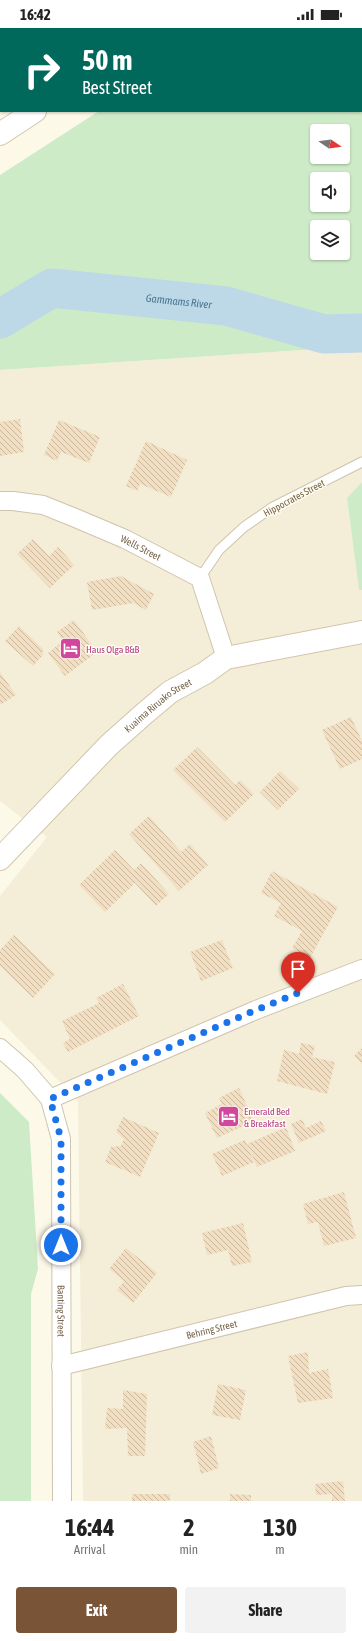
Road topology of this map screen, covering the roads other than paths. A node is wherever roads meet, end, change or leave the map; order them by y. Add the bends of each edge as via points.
1 (33, 112) edge
2 (0, 134) edge
3 (362, 462) edge
4 (0, 501) edge
5 (200, 578) junction
6 (362, 632) edge
7 (226, 658) junction
8 (0, 859) edge
9 (362, 969) edge
10 (0, 1048) edge
11 (50, 1099) junction
12 (362, 1295) edge
13 (61, 1366) junction
14 (62, 1501) edge

1 - 2 street
3 - 5 lane, Hippocrates Street via 267,511 244,527 219,550
4 - 5 street, Wells Street via 43,505 73,516
5 - 7 street
6 - 7 street, Kuaima Riruako Street
7 - 8 street, Kuaima Riruako Street via 170,692 144,713 109,745
9 - 11 street via 256,1010
10 - 11 street, Banting Street via 25,1070
11 - 13 street, Banting Street via 61,1139
12 - 13 street, Behring Street via 346,1296
13 - 14 street, Banting Street

